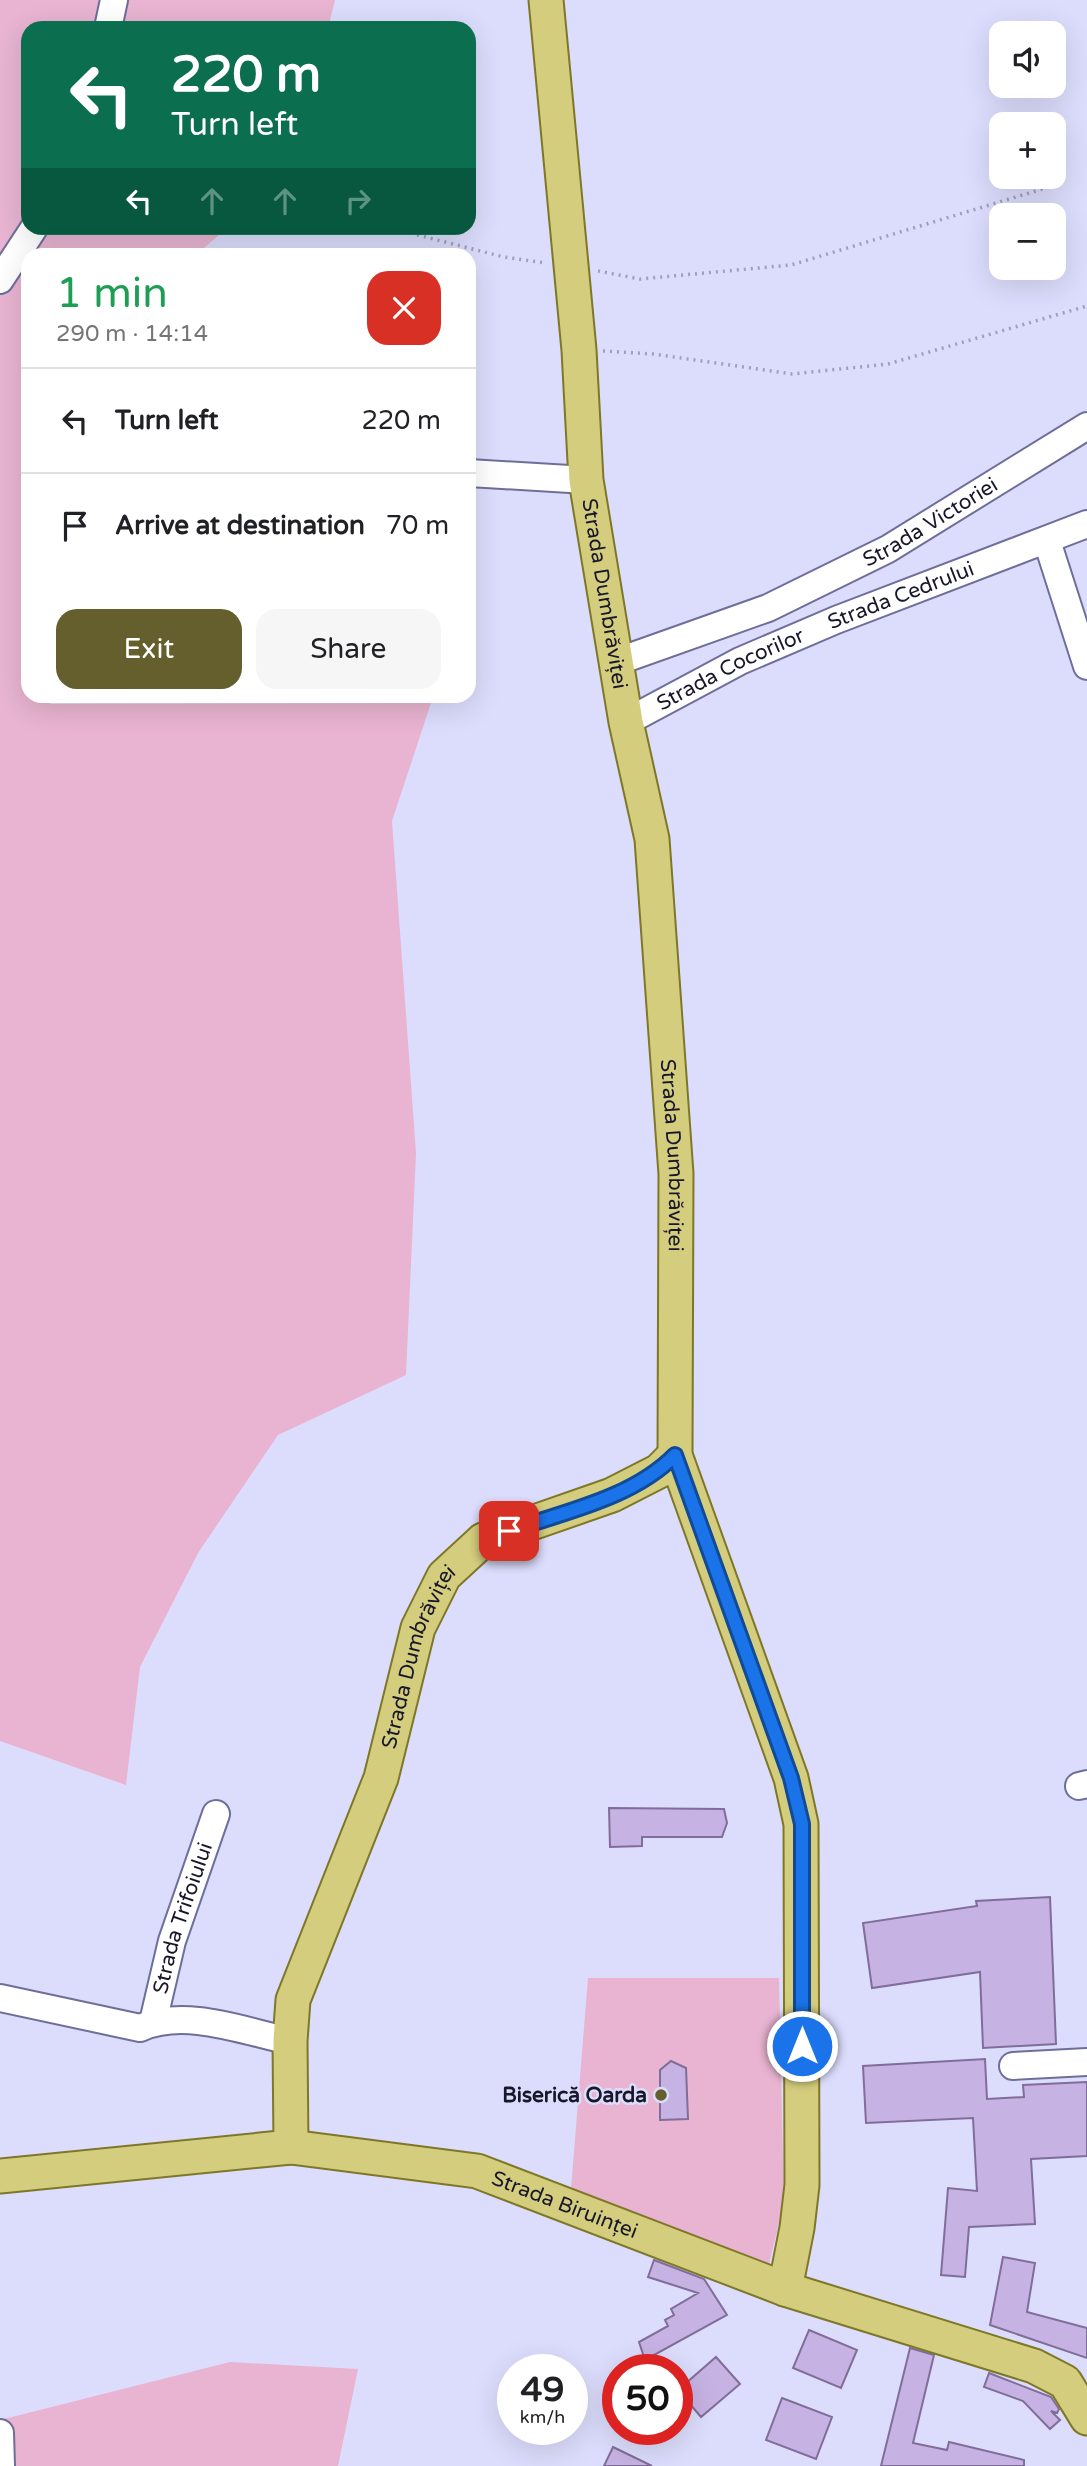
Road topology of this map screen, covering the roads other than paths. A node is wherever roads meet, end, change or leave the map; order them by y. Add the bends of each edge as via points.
1 (114, 0) edge
2 (546, 0) edge
3 (110, 21) edge
4 (29, 235) edge
5 (0, 280) edge
6 (1087, 426) edge
7 (476, 473) edge
8 (586, 481) junction
9 (1087, 524) edge
10 (1047, 541) junction
11 (768, 607) junction
12 (836, 620) junction
13 (740, 661) junction
14 (616, 662) junction
15 (1087, 666) edge
16 (626, 722) junction
17 (675, 1455) junction
18 (216, 1814) dead end
19 (0, 1998) edge
20 (153, 2022) junction
21 (290, 2041) junction
22 (1087, 2063) edge
23 (1013, 2066) dead end
24 (291, 2147) junction
25 (0, 2176) edge
26 (785, 2289) junction
27 (1076, 2384) edge
28 (1087, 2418) edge
29 (0, 2433) edge
30 (1, 2466) edge

1 - 3 street
2 - 8 main road, Strada Dumbrăviței via 579,350
4 - 5 street
6 - 11 street, Strada Victoriei via 888,549
7 - 8 street
8 - 14 main road, Strada Dumbrăviței
9 - 10 street, Strada Cedrului
10 - 12 street, Strada Cedrului
10 - 15 street
11 - 12 street, Strada Cedrului
11 - 13 street
11 - 14 street, Strada Cocorilor
12 - 13 street, Strada Cocorilor
13 - 16 street, Strada Cocorilor
14 - 16 main road, Strada Dumbrăviței
16 - 17 main road, Strada Dumbrăviței via 652,839 675,1161
17 - 21 main road, Strada Dumbrăviței via 659,1471 612,1495 483,1540 444,1576 418,1628 381,1778 293,2000
17 - 26 main road via 791,1778 802,1824 802,2185
18 - 20 street, Strada Trifoiului via 172,1941
19 - 20 street, Strada Trifoiului via 139,2028
20 - 21 street, Strada Trifoiului via 188,2020
21 - 24 main road, Strada Dumbrăviței
22 - 23 street
24 - 25 main road, Strada Biruinței
24 - 26 main road, Strada Biruinței via 477,2171
26 - 27 main road, Strada Biruinței via 1034,2366
27 - 28 main road, Strada Biruinței
29 - 30 street

